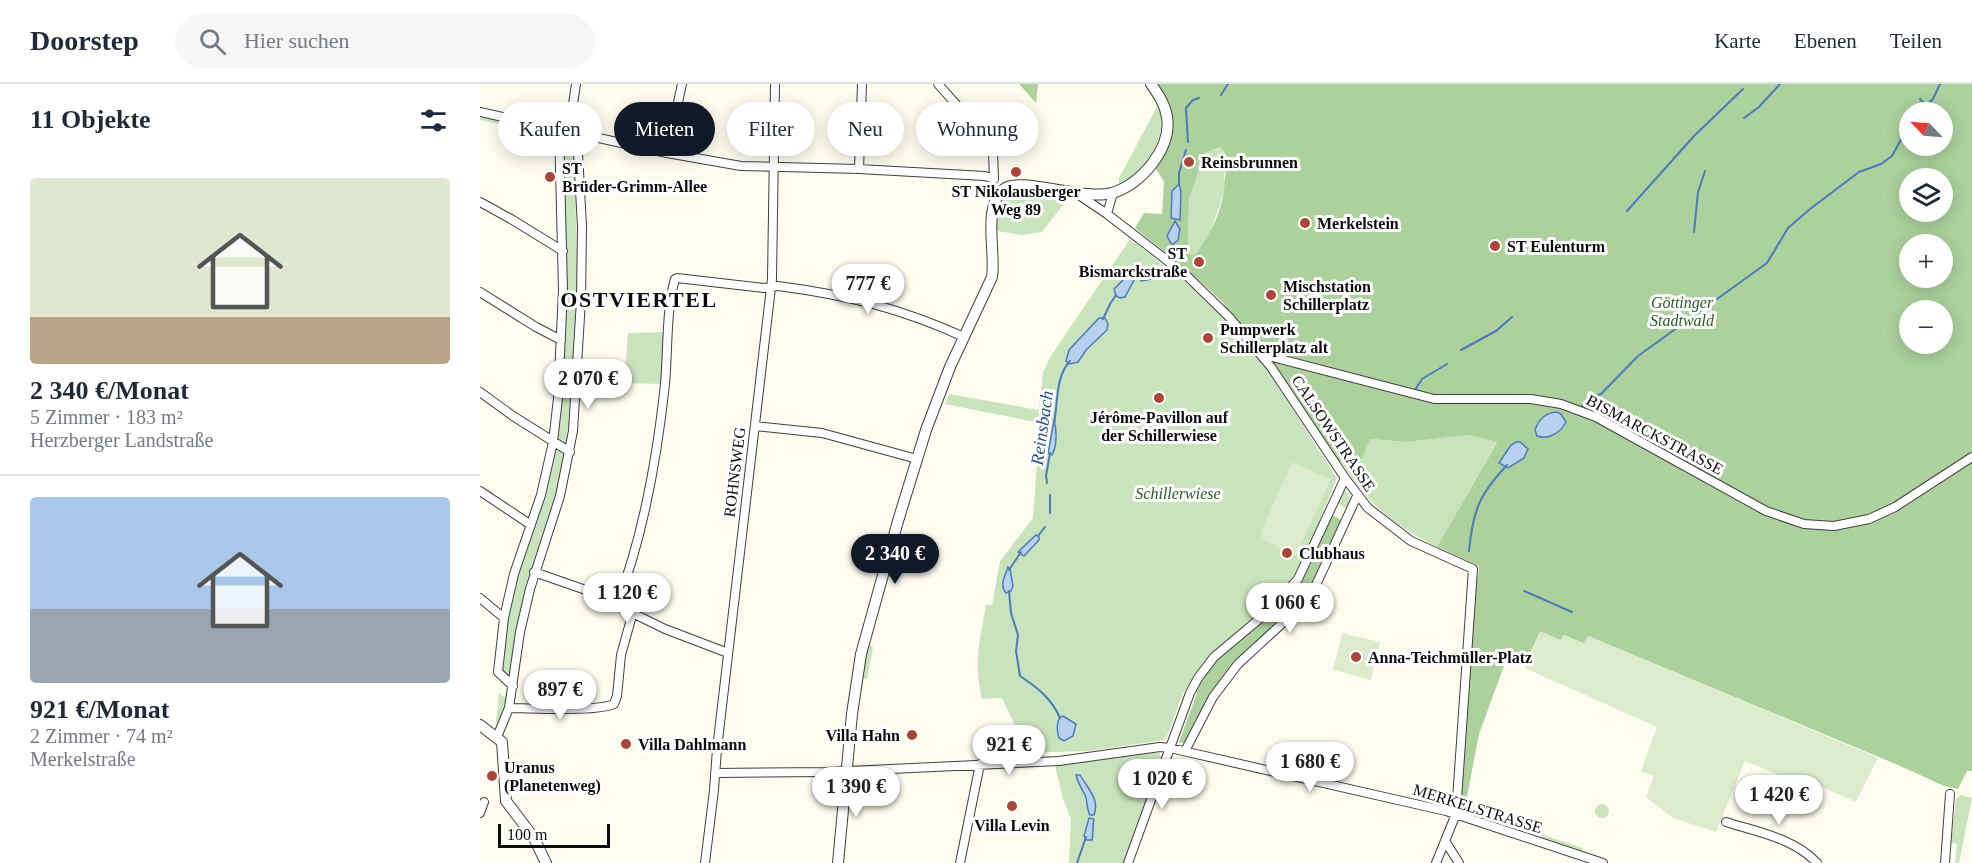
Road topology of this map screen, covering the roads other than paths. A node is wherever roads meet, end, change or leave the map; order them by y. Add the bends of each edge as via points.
1 (576, 84) edge
2 (681, 84) edge
3 (775, 84) edge
4 (862, 84) edge
5 (938, 84) edge
6 (1151, 84) edge
7 (571, 102) edge
8 (677, 102) edge
9 (480, 112) edge
10 (498, 116) edge
11 (564, 156) edge
12 (578, 156) edge
13 (684, 156) edge
14 (774, 168) junction
15 (859, 169) junction
16 (994, 179) junction
17 (1002, 190) junction
18 (1113, 193) junction
19 (1079, 195) junction
20 (480, 202) edge
21 (1107, 214) junction
22 (563, 251) junction
23 (771, 287) junction
24 (480, 292) edge
25 (964, 337) junction
26 (561, 340) junction
27 (1260, 354) junction
28 (480, 392) edge
29 (754, 426) junction
30 (553, 442) junction
31 (570, 452) junction
32 (1972, 457) edge
33 (917, 459) junction
34 (1345, 478) junction
35 (480, 491) edge
36 (1357, 496) junction
37 (531, 525) junction
38 (534, 572) junction
39 (480, 598) edge
40 (617, 604) junction
41 (633, 612) junction
42 (504, 618) junction
43 (728, 653) junction
44 (513, 686) junction
45 (509, 708) junction
46 (480, 725) edge
47 (497, 737) junction
48 (1170, 748) junction
49 (1185, 751) junction
50 (980, 764) junction
51 (846, 771) junction
52 (715, 773) junction
53 (1950, 794) dead end
54 (484, 802) dead end
55 (480, 813) edge
56 (1456, 814) junction
57 (1726, 822) dead end
58 (1445, 841) junction
59 (546, 863) edge
60 (705, 863) edge
61 (838, 863) edge
62 (960, 863) edge
63 (1128, 863) edge
64 (1436, 863) edge
65 (1459, 863) edge
66 (1603, 863) edge
67 (1817, 863) edge
68 (1945, 863) edge

1 - 7 street
2 - 8 street
3 - 14 street, ROHNSWEG
4 - 15 street
5 - 16 street via 988,140 993,151
6 - 18 street via 1167,116 1163,143 1146,171
9 - 10 street
11 - 22 street
12 - 31 street via 581,300
13 - 14 street
14 - 15 street
14 - 23 street, ROHNSWEG
15 - 16 street
16 - 17 street
17 - 19 street via 1020,185
17 - 25 street via 993,206 992,277
18 - 19 street
18 - 21 street
19 - 21 street
20 - 22 street
21 - 27 street via 1210,296
22 - 26 street
23 - 25 street via 860,299
23 - 29 street, ROHNSWEG
23 - 40 street via 675,279 655,457 632,559
24 - 26 street
25 - 33 street via 937,398
26 - 30 street
27 - 32 street, BISMARCKSTRASSE via 1434,399 1530,399 1561,404 1596,417 1766,511 1804,524 1834,526 1869,519 1895,507
27 - 34 street, CALSOWSTRASSE
28 - 30 street
29 - 33 street via 822,433
29 - 43 street, ROHNSWEG
30 - 31 street
30 - 37 street
31 - 38 street via 560,496
33 - 51 street via 861,654
34 - 36 street, CALSOWSTRASSE
34 - 48 street via 1298,579 1271,609 1214,657 1198,678
35 - 37 street
36 - 49 street via 1310,598 1238,664 1213,697
36 - 56 street, CALSOWSTRASSE via 1411,541 1473,569
37 - 42 street
38 - 40 street
38 - 44 street
39 - 42 street
40 - 41 street
41 - 43 street
41 - 45 street via 621,655 614,704
42 - 44 street via 497,666 500,676
43 - 52 street, ROHNSWEG
44 - 45 street
45 - 47 street
46 - 47 street
47 - 59 street via 504,746 507,803 534,838
48 - 49 street, MERKELSTRASSE
48 - 50 street, MERKELSTRASSE via 1059,761
48 - 63 street
49 - 56 street, MERKELSTRASSE
50 - 51 street, MERKELSTRASSE
50 - 62 street
51 - 52 street, MERKELSTRASSE
51 - 61 street
52 - 60 street, ROHNSWEG
53 - 68 street
54 - 55 street
56 - 58 street, CALSOWSTRASSE
56 - 66 street, MERKELSTRASSE
57 - 67 street via 1795,845
58 - 64 street, CALSOWSTRASSE
58 - 65 street

